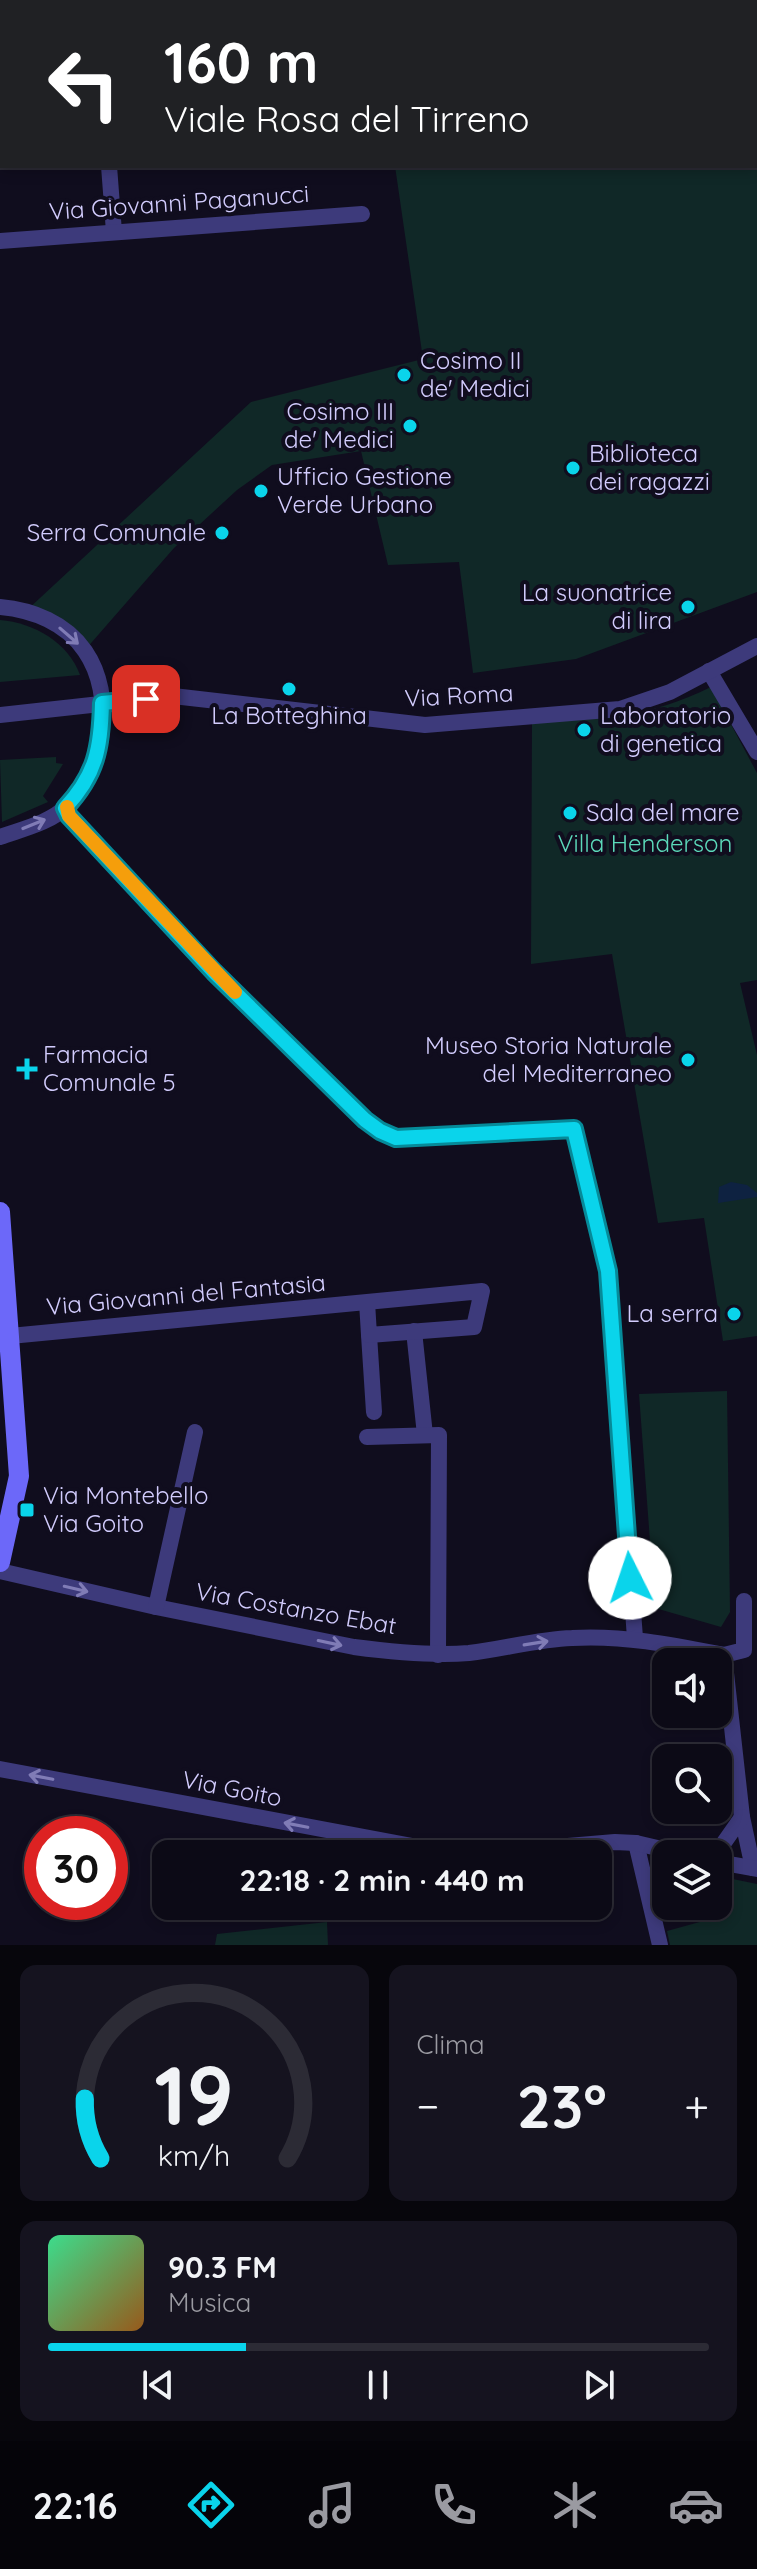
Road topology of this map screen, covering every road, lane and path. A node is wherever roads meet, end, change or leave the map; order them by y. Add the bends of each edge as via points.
1 (109, 168) edge
2 (362, 214) dead end
3 (114, 232) junction
4 (0, 241) edge
5 (0, 607) edge
6 (757, 646) edge
7 (709, 671) junction
8 (102, 703) junction
9 (0, 715) edge
10 (757, 752) edge
11 (65, 808) junction
12 (0, 837) edge
13 (0, 1212) edge
14 (367, 1302) junction
15 (414, 1331) junction
16 (369, 1335) junction
17 (10, 1336) junction
18 (374, 1412) dead end
19 (195, 1432) dead end
20 (425, 1435) junction
21 (367, 1437) dead end
22 (0, 1562) edge
23 (0, 1571) edge
24 (744, 1601) dead end
25 (156, 1607) junction
26 (635, 1638) junction
27 (687, 1648) edge
28 (732, 1653) edge
29 (438, 1655) junction
30 (732, 1727) edge
31 (0, 1769) edge
32 (742, 1817) junction
33 (380, 1840) edge
34 (726, 1840) edge
35 (612, 1842) edge
36 (636, 1843) junction
37 (652, 1847) edge
38 (732, 1864) edge
39 (755, 1868) edge
40 (660, 1945) edge

1 - 3 street
2 - 3 street, Via Giovanni Paganucci
3 - 4 street, Via Giovanni Paganucci
5 -> 8 street via 41,615 85,650
6 - 7 street, Via Roma
7 - 8 street, Via Roma via 620,709 425,725 187,696
7 - 10 street
8 - 9 street, Via Roma
8 - 11 street via 93,769
12 -> 11 street
11 - 26 street via 214,972 380,1131 396,1138 574,1129 608,1271
13 - 17 street
14 - 15 street, Via Giovanni del Fantasia via 482,1291 474,1327
14 - 16 street
14 - 17 street, Via Giovanni del Fantasia
15 - 16 street, Via Giovanni del Fantasia
15 - 20 street
16 - 18 street
17 - 22 street via 19,1476
19 - 25 street
20 - 21 street
20 - 29 street via 439,1435
23 -> 25 street, Via Costanzo Ebat
24 - 28 street via 744,1650
25 -> 29 street, Via Costanzo Ebat via 354,1647
26 - 27 street, Via Costanzo Ebat
29 -> 26 street, Via Costanzo Ebat via 570,1638
30 - 32 street
33 -> 31 street, Via Goito
32 - 34 street
32 - 39 street
35 - 36 street
36 - 37 street
36 - 40 street
38 - 39 street

